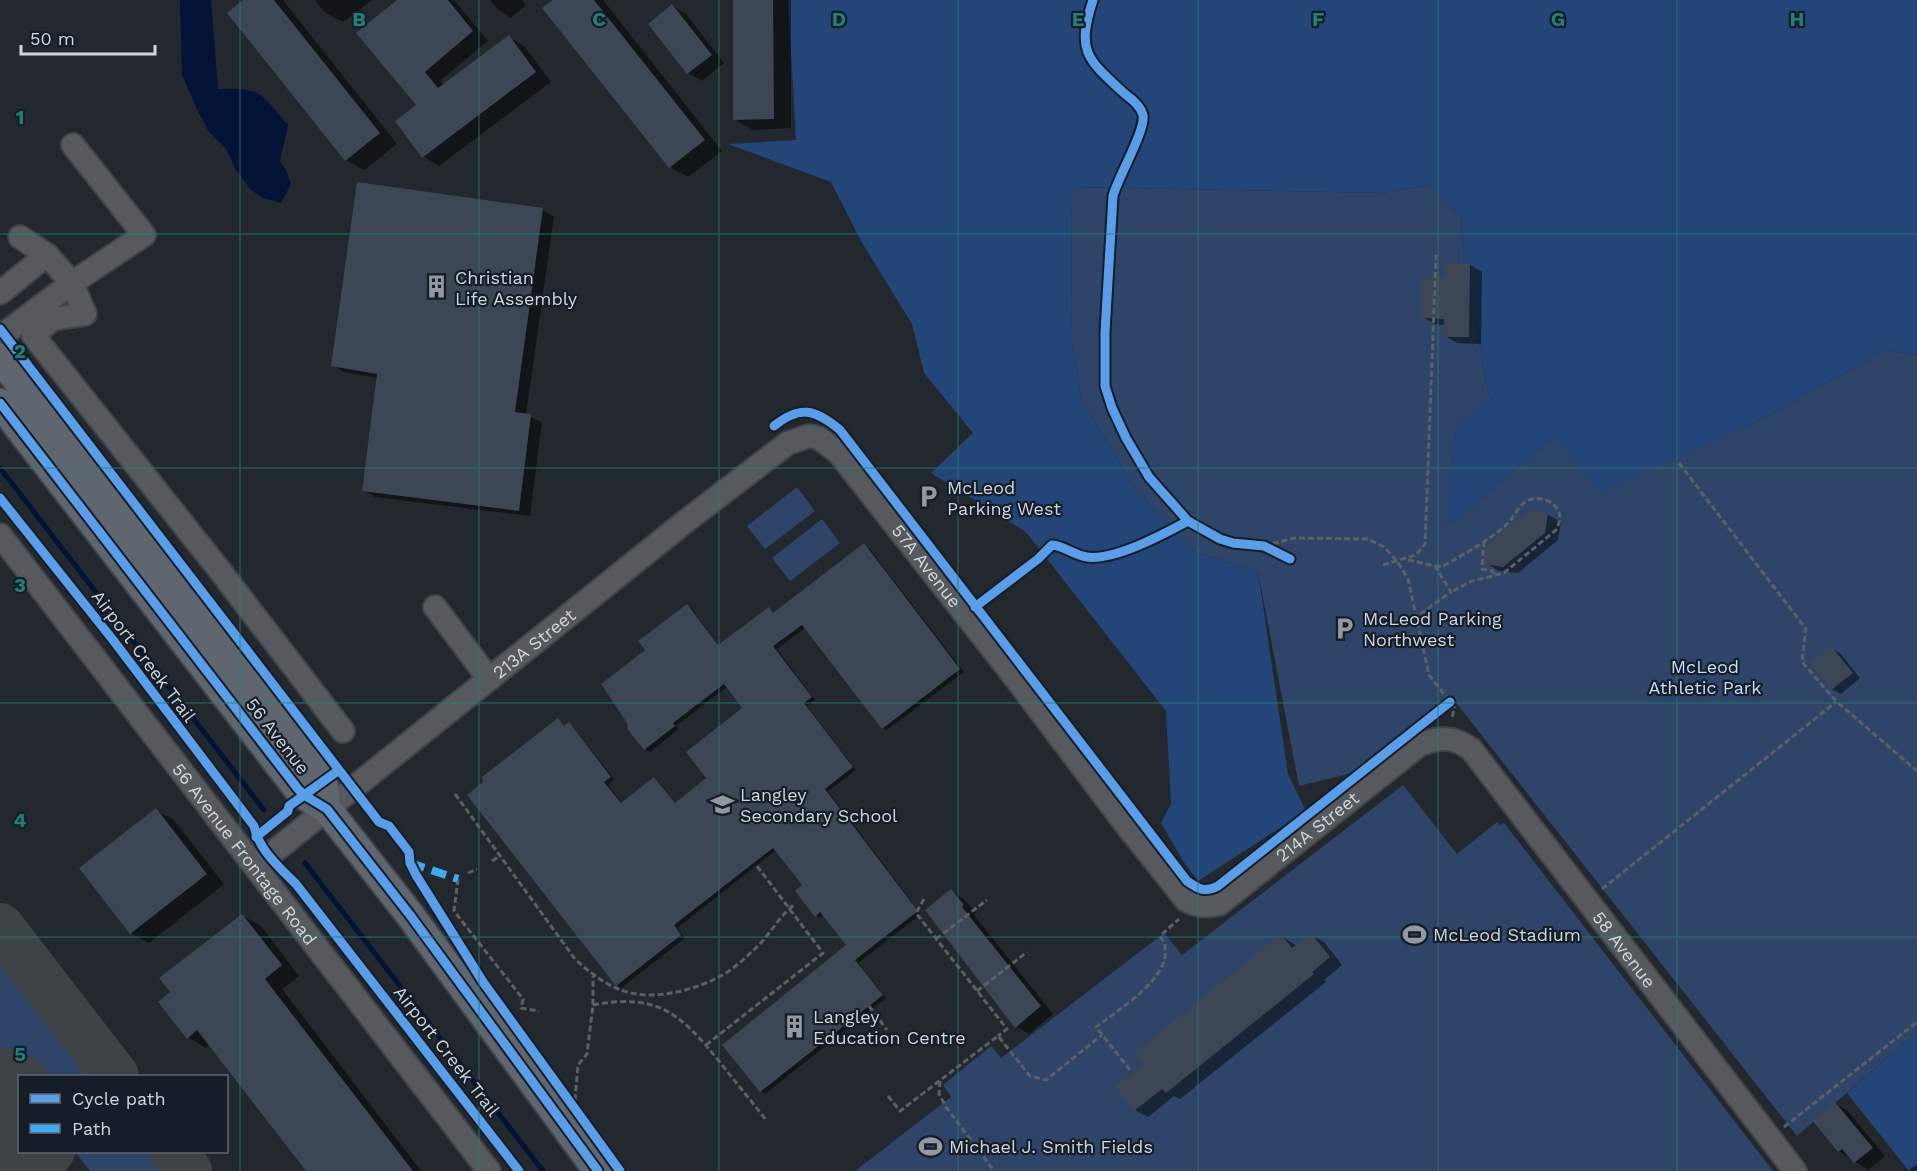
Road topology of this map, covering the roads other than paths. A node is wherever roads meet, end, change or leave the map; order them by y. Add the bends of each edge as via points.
1 (73, 145) dead end
2 (20, 237) dead end
3 (46, 255) junction
4 (72, 283) junction
5 (0, 294) edge
6 (0, 337) edge
7 (0, 358) edge
8 (0, 403) edge
9 (819, 438) joint
10 (0, 536) edge
11 (435, 607) dead end
12 (489, 679) junction
13 (343, 731) dead end
14 (1449, 738) joint
15 (327, 809) junction
16 (255, 866) junction
17 (1185, 908) joint
18 (489, 1171) edge
19 (598, 1171) edge
20 (1796, 1171) edge

1 - 4 street via 144,235
2 - 3 street
3 - 4 street
3 - 5 street
4 - 6 street
4 - 13 street via 86,314 53,319 33,335
7 - 15 main road, 56 Avenue via 318,770
8 - 15 main road, 56 Avenue via 298,789
9 - 12 street, 213A Street via 809,436 788,443
9 - 17 street, 57A Avenue via 838,452 1010,670
10 - 16 street, 56 Avenue Frontage Road
11 - 12 street
12 - 15 street, 213A Street
14 - 17 street, 214A Street via 1419,745 1219,904
14 - 20 street, 58 Avenue via 1471,749
15 - 16 street, 213A Street
15 - 19 main road, 56 Avenue
16 - 18 street, 56 Avenue Frontage Road

